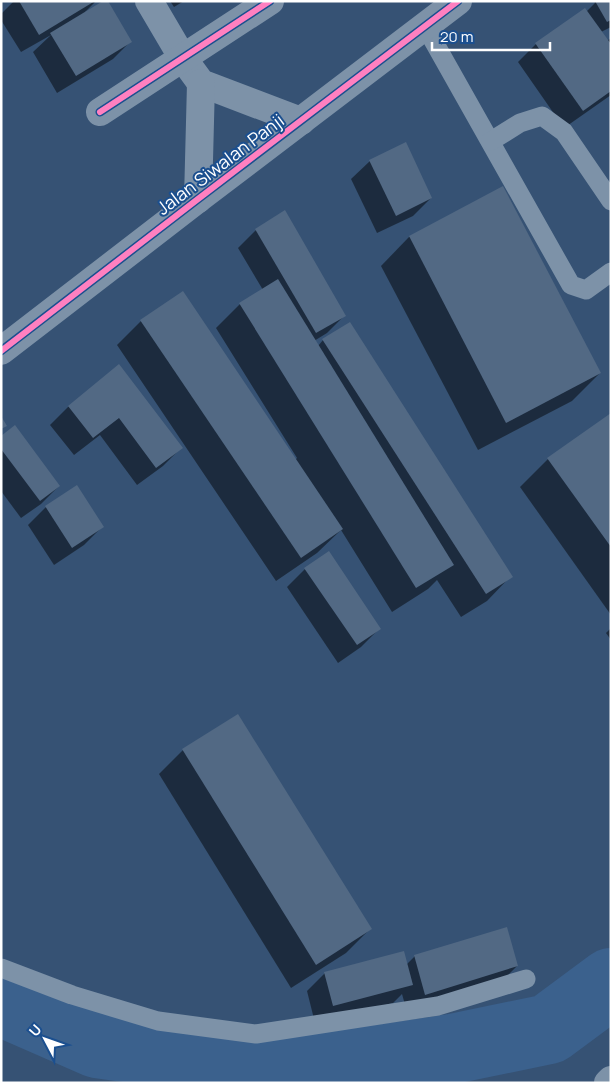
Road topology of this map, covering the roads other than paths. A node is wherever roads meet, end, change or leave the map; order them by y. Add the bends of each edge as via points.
1 (149, 1) edge
2 (270, 1) edge
3 (458, 1) edge
4 (425, 26) junction
5 (182, 57) junction
6 (201, 84) junction
7 (100, 112) dead end
8 (301, 121) junction
9 (491, 141) junction
10 (198, 199) junction
11 (611, 201) edge
12 (611, 272) edge
13 (1, 351) edge
14 (1, 968) edge
15 (526, 980) dead end
16 (611, 1080) edge
17 (608, 1083) edge

1 - 5 street
2 - 5 street
3 - 4 street, Jalan Siwalan Panji
4 - 8 street, Jalan Siwalan Panji
4 - 9 lane
5 - 6 street
5 - 7 street
6 - 8 street
6 - 10 street
8 - 10 street, Jalan Siwalan Panji
9 - 11 lane via 520,123 542,116 564,132
9 - 12 lane via 571,285 586,290
10 - 13 street, Jalan Siwalan Panji
14 - 15 lane via 72,995 158,1021 256,1034 438,1006
16 - 17 street

